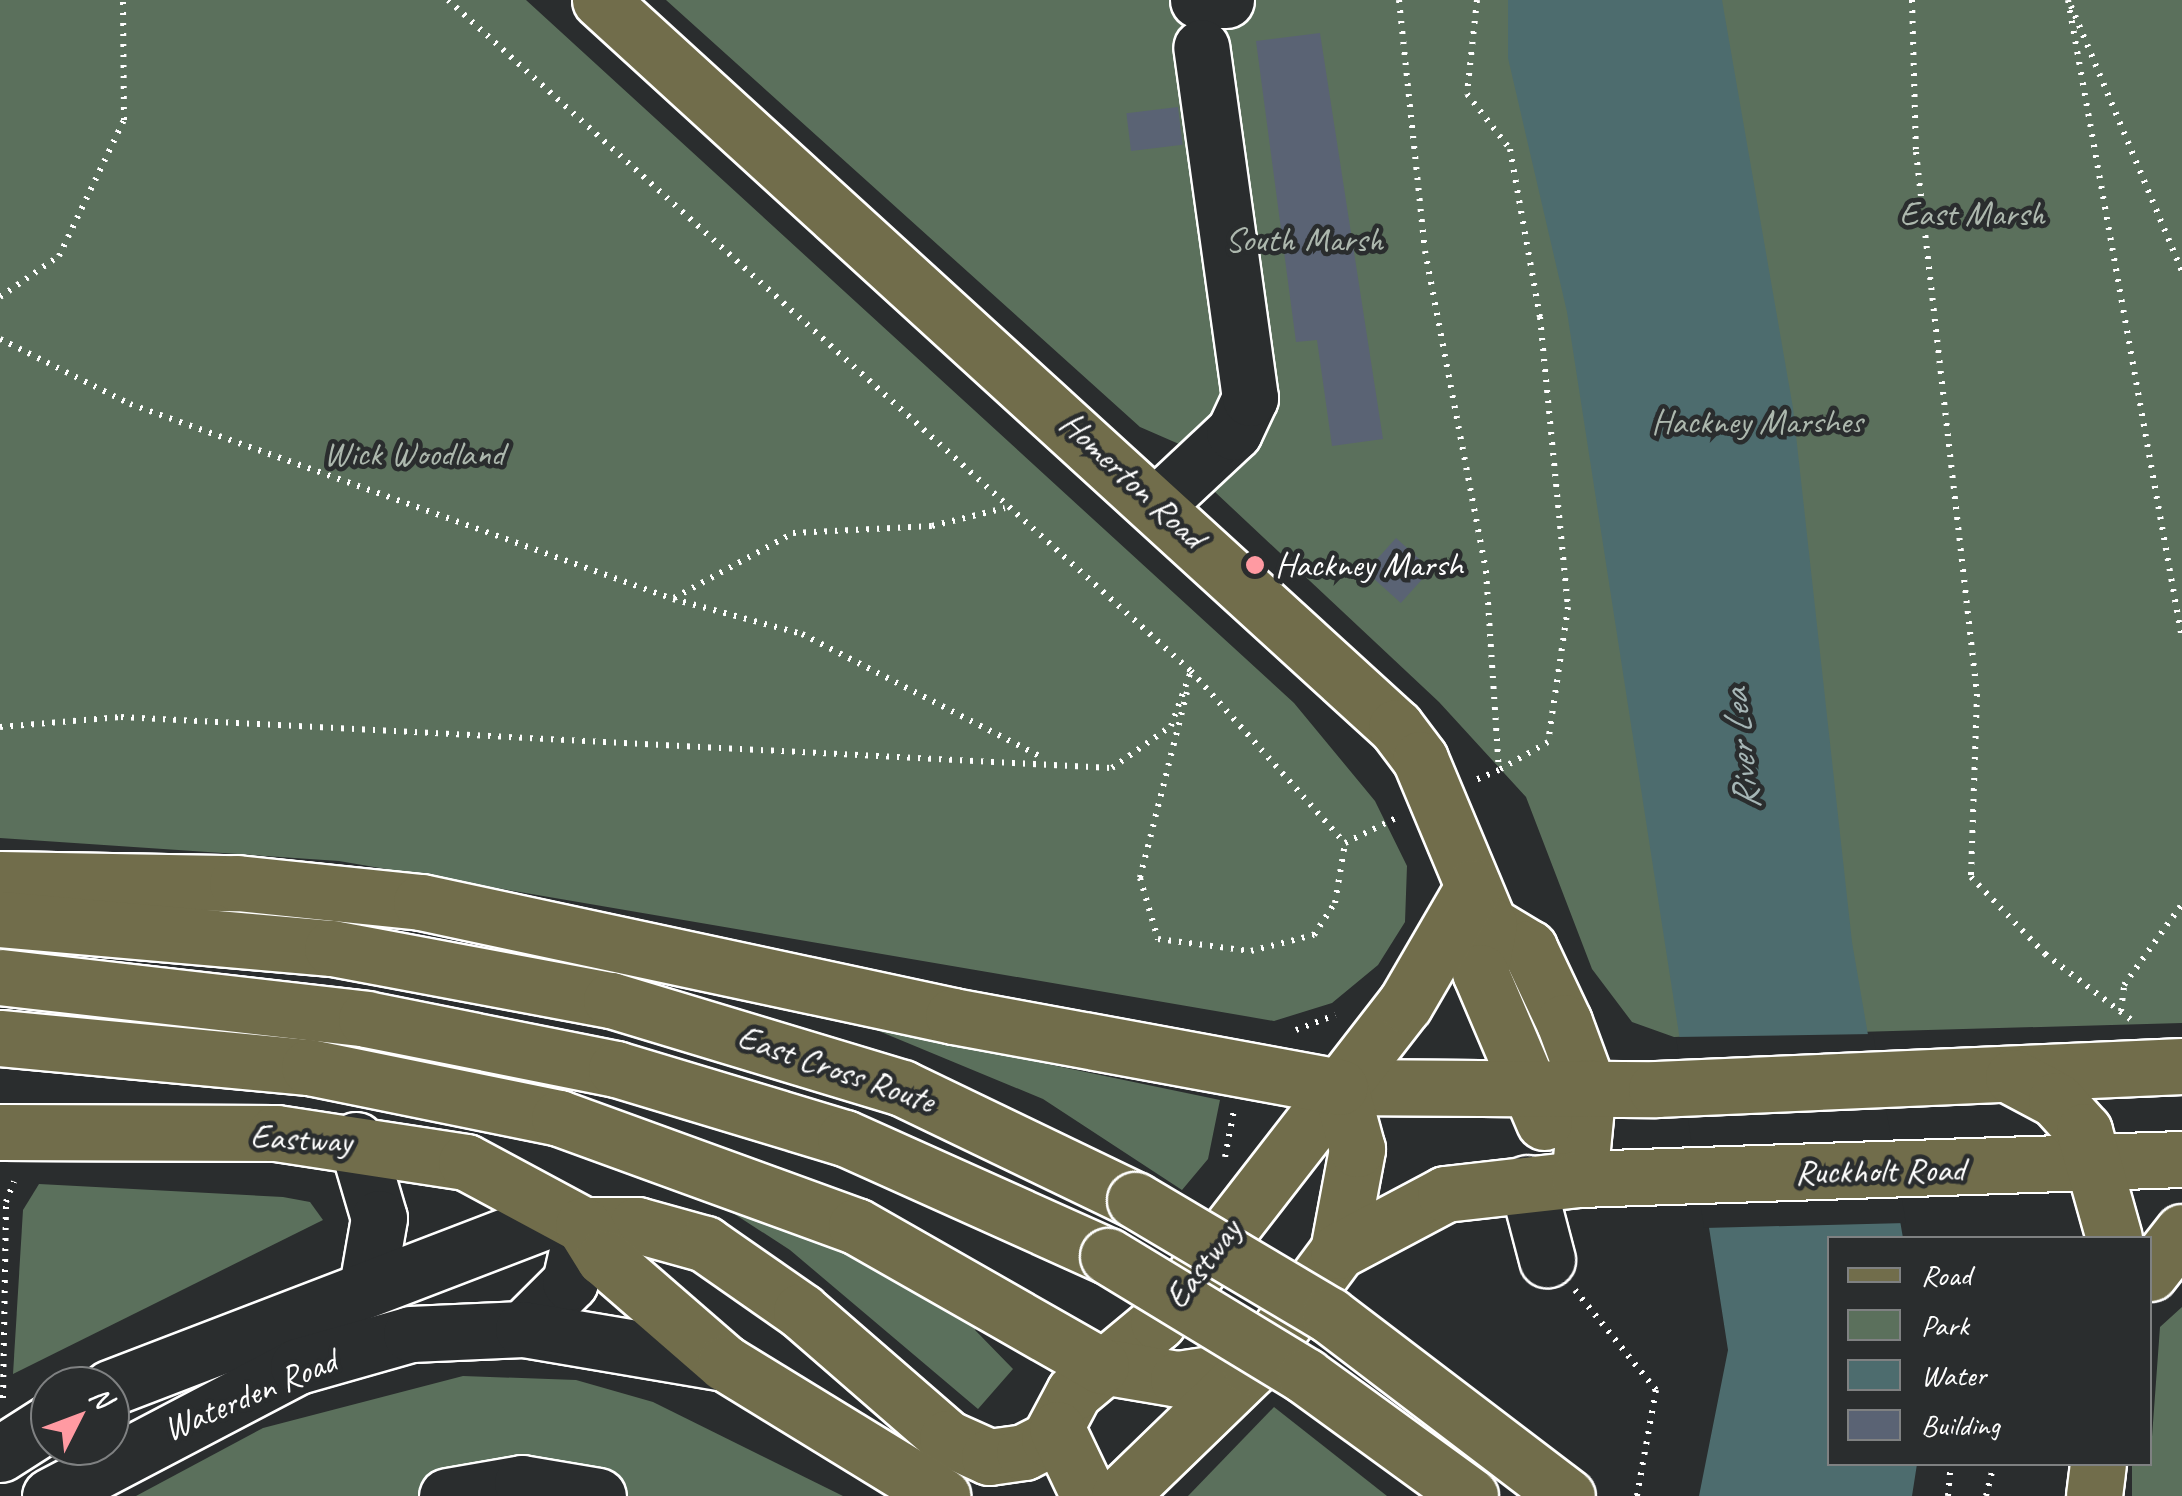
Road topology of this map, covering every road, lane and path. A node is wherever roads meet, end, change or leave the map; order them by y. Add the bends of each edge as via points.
1 (123, 0) edge
2 (448, 0) edge
3 (600, 0) edge
4 (1399, 0) edge
5 (1477, 0) edge
6 (1912, 0) edge
7 (2068, 0) edge
8 (1208, 16) edge
9 (2182, 271) edge
10 (0, 297) edge
11 (0, 339) edge
12 (1158, 502) junction
13 (1005, 508) junction
14 (673, 599) junction
15 (2182, 639) edge
16 (1191, 671) junction
17 (0, 726) edge
18 (1047, 760) junction
19 (1500, 770) junction
20 (1438, 797) junction
21 (1346, 843) junction
22 (0, 879) edge
23 (2182, 904) edge
24 (1481, 906) junction
25 (0, 919) edge
26 (0, 977) edge
27 (1352, 1006) dead end
28 (2121, 1011) junction
29 (2142, 1029) dead end
30 (1278, 1033) dead end
31 (0, 1038) edge
32 (2182, 1066) edge
33 (2013, 1078) junction
34 (1340, 1086) junction
35 (1588, 1086) junction
36 (1528, 1092) junction
37 (356, 1140) junction
38 (7, 1156) edge
39 (2182, 1159) edge
40 (2100, 1164) junction
41 (1553, 1181) junction
42 (572, 1220) junction
43 (2182, 1232) edge
44 (2114, 1236) edge
45 (1338, 1251) junction
46 (1547, 1259) joint
47 (2152, 1270) edge
48 (367, 1287) junction
49 (523, 1329) junction
50 (725, 1364) junction
51 (1102, 1366) junction
52 (1251, 1368) junction
53 (130, 1380) edge
54 (1056, 1429) junction
55 (18, 1430) edge
56 (1951, 1466) edge
57 (1994, 1466) edge
58 (2098, 1466) edge
59 (50, 1496) edge
60 (448, 1496) edge
61 (598, 1496) edge
62 (942, 1496) edge
63 (1089, 1496) edge
64 (1119, 1496) edge
65 (1470, 1496) edge
66 (1567, 1496) edge
67 (1636, 1496) edge
68 (1948, 1496) edge
69 (1986, 1496) edge
70 (2094, 1496) edge

1 - 10 path via 124,120 59,256
2 - 13 path
3 - 12 main road, Homerton Road
4 - 19 path via 1424,250 1486,571
5 - 19 path via 1466,94 1510,148 1540,317 1568,607 1548,742
6 - 28 path via 1916,152 1977,694 1970,877 2045,954
7 - 9 path
7 - 15 path
8 - 12 street via 1250,398 1234,432
11 - 14 path via 130,404
12 - 20 main road, Homerton Road via 1396,727
13 - 14 path via 932,526 793,533
13 - 16 path
14 - 18 path via 802,634
16 - 18 path via 1171,726 1112,768
16 - 21 path
16 - 21 path via 1140,878 1158,939 1251,951 1314,935 1335,902
17 - 18 path via 121,718
19 - 20 path
20 - 21 path
20 - 24 main road, Homerton Road
22 - 34 main road via 237,883 420,902 953,1016
23 - 28 path via 2124,985
24 - 34 main road, Eastway
24 - 35 main road via 1529,948
24 - 36 main road via 1480,972
25 - 66 main road, East Cross Route, bridge via 332,948 611,1000 902,1088 1134,1200 1329,1314
26 - 65 main road, East Cross Route, bridge via 366,1019 616,1069 844,1138 1108,1256 1305,1376
27 - 30 path
28 - 29 path
31 - 51 main road via 309,1067 560,1118 856,1226
32 - 33 main road
33 - 35 main road
33 - 40 main road via 2056,1100
34 - 36 main road
34 - 45 main road via 1357,1149
34 - 51 main road, Eastway via 1158,1322
35 - 36 main road
35 - 41 main road
36 - 41 main road
37 - 38 main road, Eastway
37 - 42 main road, Eastway via 466,1162
37 - 48 street via 379,1218
38 - 55 path
39 - 40 main road, Ruckholt Road
40 - 41 main road, Ruckholt Road
40 - 44 main road
41 - 45 main road via 1414,1204
41 - 46 street
42 - 48 street, Waterden Road
42 - 49 street via 570,1282
42 - 50 main road, Eastway via 604,1258
42 - 54 main road, Eastway via 678,1234 735,1259 947,1438 989,1457 1043,1445
43 - 47 main road
45 - 52 main road
46 - 67 path via 1656,1390
48 - 53 street, Waterden Road
49 - 50 street, Waterden Road
49 - 59 street, Waterden Road via 411,1334 298,1366
50 - 62 main road, Eastway
51 - 52 main road via 1204,1379
51 - 54 main road, Eastway via 1074,1392
52 - 64 main road
54 - 63 main road
56 - 68 path
57 - 69 path
58 - 70 main road
60 - 61 street via 522,1482

